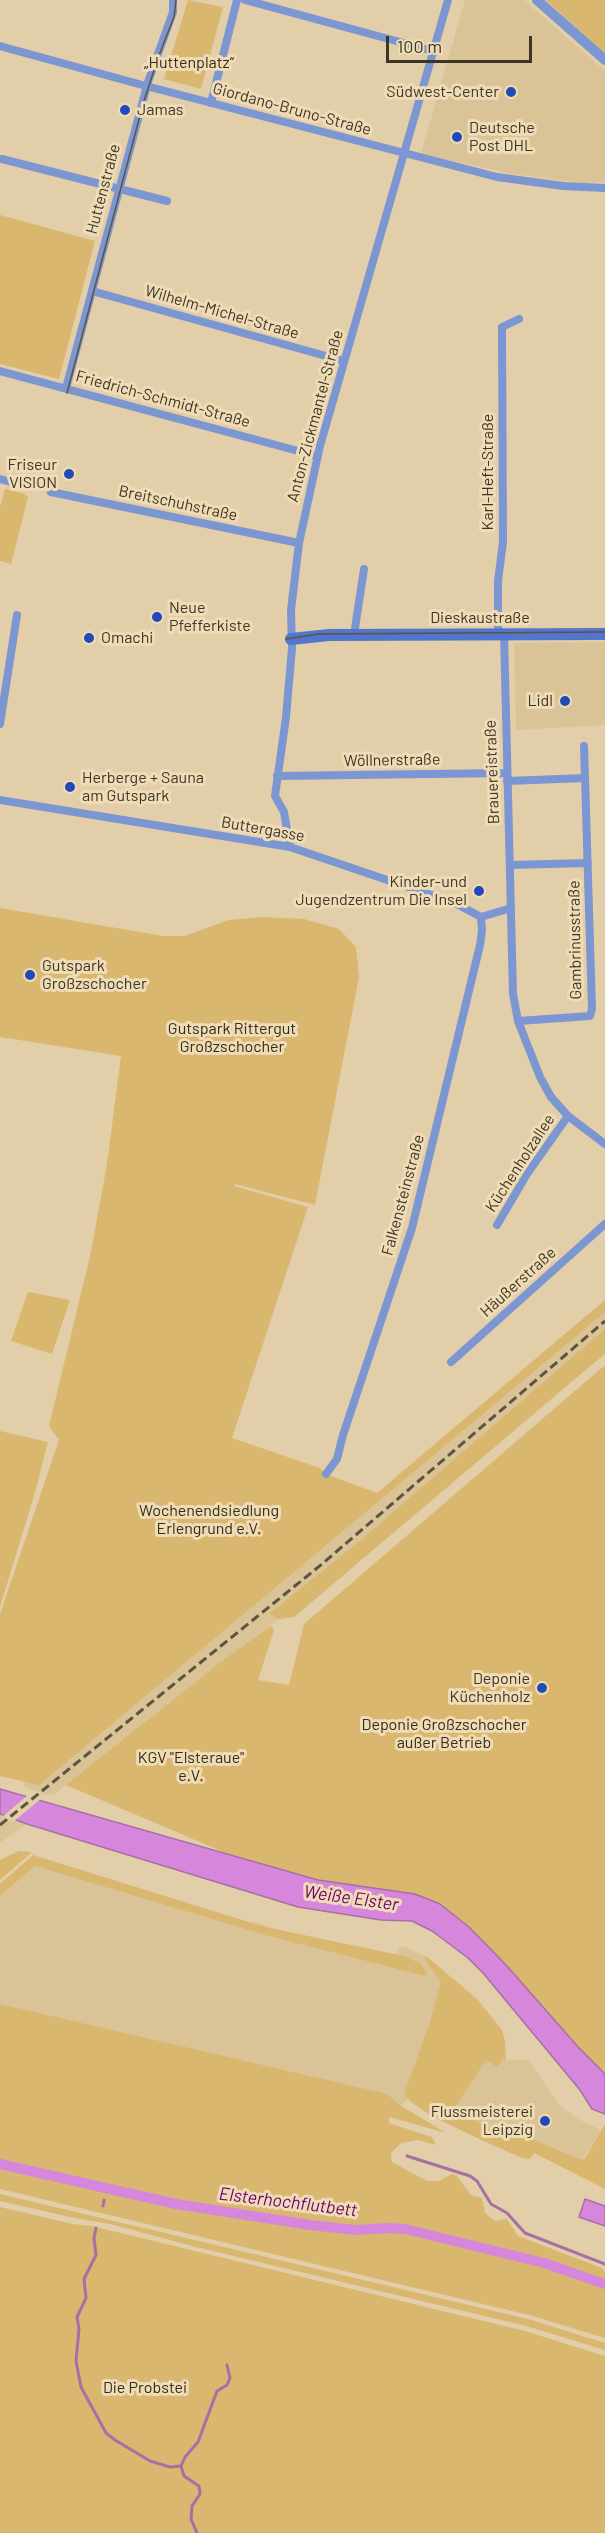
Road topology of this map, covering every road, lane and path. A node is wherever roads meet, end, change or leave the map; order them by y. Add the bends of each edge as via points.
1 (173, 0) edge
2 (237, 0) edge
3 (245, 0) edge
4 (448, 0) edge
5 (537, 0) edge
6 (0, 46) edge
7 (433, 51) junction
8 (605, 60) edge
9 (146, 86) junction
10 (211, 103) junction
11 (404, 154) junction
12 (2, 159) dead end
13 (605, 188) edge
14 (119, 189) junction
15 (167, 201) dead end
16 (92, 291) junction
17 (519, 319) dead end
18 (344, 361) junction
19 (0, 371) edge
20 (66, 388) junction
21 (317, 456) junction
22 (0, 479) edge
23 (27, 486) dead end
24 (51, 492) dead end
25 (299, 543) junction
26 (364, 569) dead end
27 (17, 615) dead end
28 (501, 634) junction
29 (605, 634) edge
30 (354, 635) junction
31 (291, 639) junction
32 (0, 724) edge
33 (584, 746) dead end
34 (277, 776) junction
35 (507, 777) junction
36 (585, 778) junction
37 (0, 800) edge
38 (290, 847) junction
39 (588, 863) junction
40 (510, 865) junction
41 (511, 908) junction
42 (481, 917) junction
43 (518, 1021) junction
44 (568, 1116) junction
45 (605, 1144) edge
46 (605, 1224) edge
47 (497, 1225) dead end
48 (451, 1362) dead end
49 (326, 1474) dead end

1 - 9 street, Huttenstraße via 173,12
2 - 10 street
3 - 7 street
4 - 7 street, Anton-Zickmantel-Straße
5 - 8 street
6 - 9 street, Giordano-Bruno-Straße
7 - 11 street, Anton-Zickmantel-Straße
9 - 10 street, Giordano-Bruno-Straße
9 - 14 street, Huttenstraße
10 - 11 street, Giordano-Bruno-Straße
11 - 13 street, Giordano-Bruno-Straße via 497,177
11 - 18 street, Anton-Zickmantel-Straße
12 - 14 street
14 - 15 street
14 - 16 street, Huttenstraße
16 - 18 street, Wilhelm-Michel-Straße
16 - 20 street, Huttenstraße
17 - 28 street, Karl-Heft-Straße via 502,327 503,542 498,581
18 - 21 street, Anton-Zickmantel-Straße
19 - 20 street, Friedrich-Schmidt-Straße
20 - 21 street, Friedrich-Schmidt-Straße
21 - 25 street, Anton-Zickmantel-Straße
22 - 23 street
24 - 25 street, Breitschuhstraße
25 - 31 street, Anton-Zickmantel-Straße
26 - 30 street
27 - 32 street
28 - 29 main road, Dieskaustraße
28 - 30 main road, Dieskaustraße
28 - 35 street, Brauereistraße
30 - 31 main road, Dieskaustraße
31 - 34 street, Anton-Zickmantel-Straße
33 - 36 street, Gambrinusstraße
34 - 35 street, Wöllnerstraße
34 - 38 street, Anton-Zickmantel-Straße via 275,796 284,813
35 - 36 street
35 - 40 street, Brauereistraße
36 - 39 street, Gambrinusstraße
37 - 38 street, Buttergasse
38 - 42 street, Buttergasse via 455,903
39 - 40 street, Gambrinusstraße
39 - 43 street, Gambrinusstraße via 590,1016
40 - 41 street, Brauereistraße
41 - 42 street
41 - 43 street, Küchenholzallee via 513,994
42 - 49 street, Falkensteinstraße via 480,945 412,1228 337,1458
43 - 44 street, Küchenholzallee via 540,1077
44 - 45 street, Küchenholzallee
44 - 47 street, Küchenholzallee
46 - 48 street, Häußerstraße

